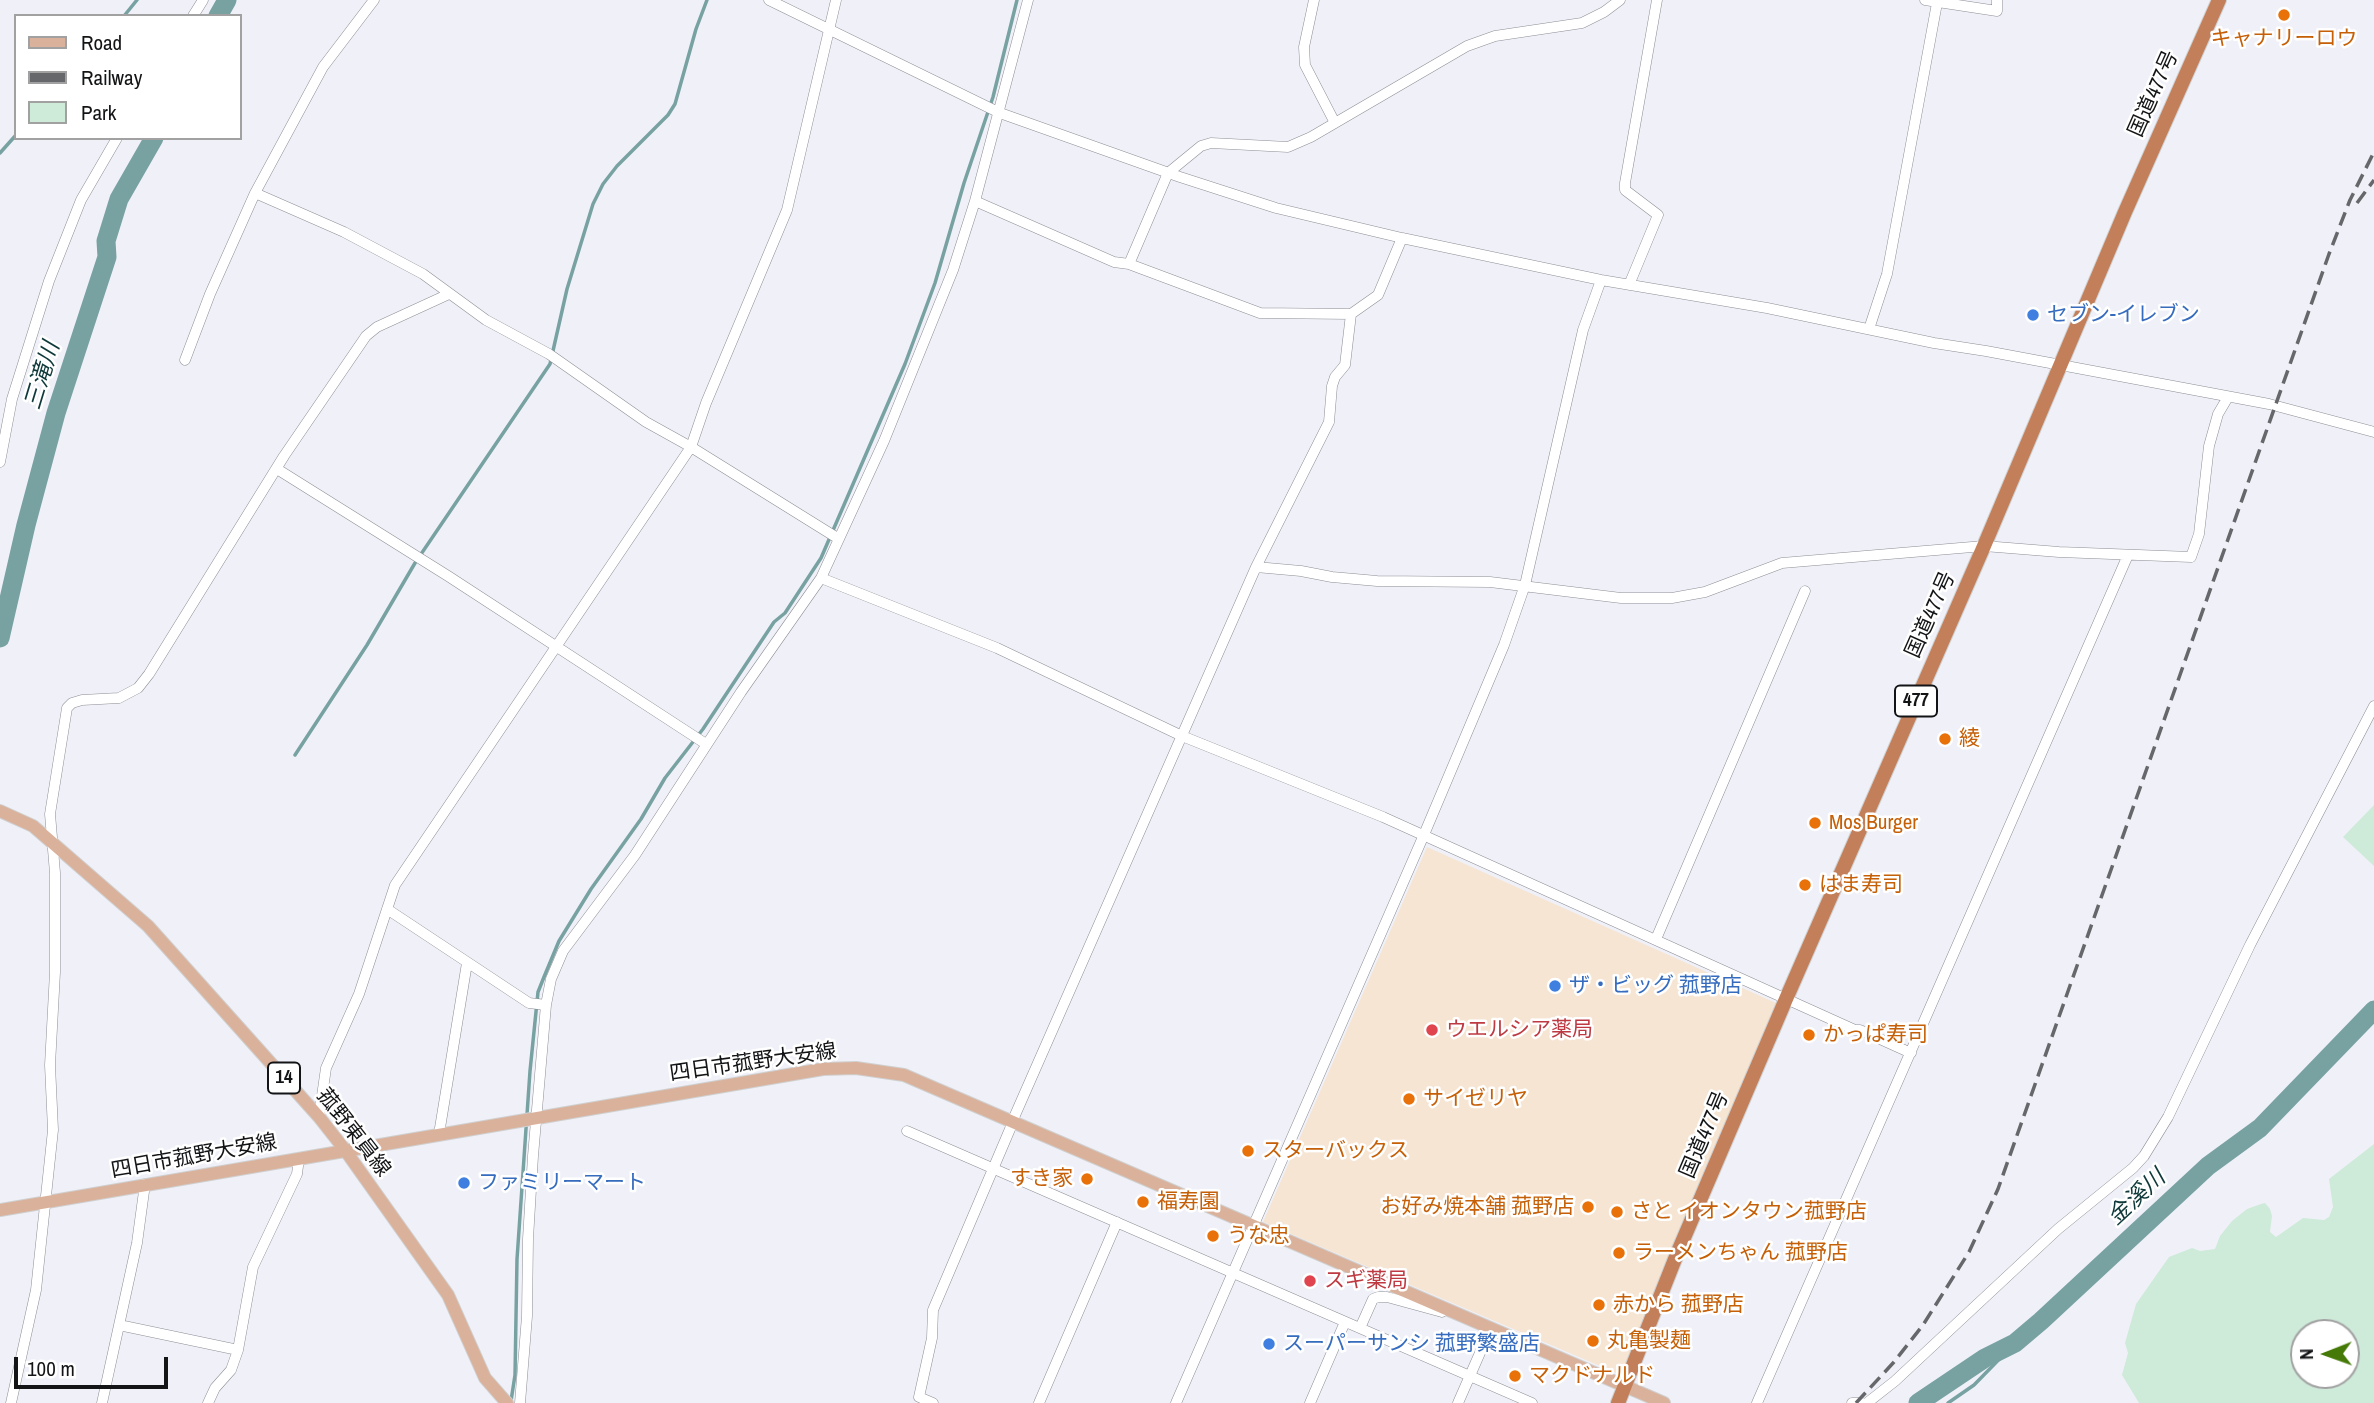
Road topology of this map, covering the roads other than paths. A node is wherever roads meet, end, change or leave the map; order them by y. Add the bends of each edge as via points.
1 (374, 0) edge
2 (769, 0) edge
3 (836, 0) edge
4 (1028, 0) edge
5 (1314, 0) edge
6 (1620, 0) edge
7 (1657, 0) edge
8 (1925, 0) edge
9 (1997, 0) edge
10 (2219, 0) edge
11 (1937, 2) junction
12 (828, 30) junction
13 (997, 112) junction
14 (1335, 123) junction
15 (116, 140) edge
16 (1168, 173) junction
17 (256, 193) junction
18 (975, 201) junction
19 (1402, 238) junction
20 (1129, 264) junction
21 (1601, 280) junction
22 (1629, 285) junction
23 (449, 295) junction
24 (1352, 314) junction
25 (1869, 329) junction
26 (185, 360) dead end
27 (2060, 365) junction
28 (2228, 397) junction
29 (2374, 432) edge
30 (691, 447) junction
31 (0, 462) edge
32 (277, 470) junction
33 (838, 539) junction
34 (1984, 546) junction
35 (2128, 555) junction
36 (1256, 567) junction
37 (821, 578) junction
38 (1525, 585) junction
39 (1805, 591) dead end
40 (556, 647) junction
41 (2374, 706) edge
42 (1182, 736) junction
43 (704, 743) junction
44 (1, 812) edge
45 (1423, 837) junction
46 (54, 847) junction
47 (387, 909) junction
48 (1656, 939) junction
49 (467, 963) junction
50 (1786, 999) junction
51 (545, 1005) junction
52 (1911, 1053) junction
53 (319, 1117) junction
54 (530, 1118) junction
55 (1013, 1122) junction
56 (907, 1131) dead end
57 (439, 1134) junction
58 (345, 1150) junction
59 (299, 1158) junction
60 (994, 1168) junction
61 (145, 1184) junction
62 (45, 1203) junction
63 (0, 1210) edge
64 (1117, 1222) junction
65 (1253, 1226) junction
66 (1233, 1273) junction
67 (1463, 1318) junction
68 (1345, 1322) junction
69 (119, 1325) junction
70 (1360, 1328) junction
71 (1490, 1330) junction
72 (238, 1350) junction
73 (1470, 1375) junction
74 (1625, 1385) junction
75 (504, 1401) edge
76 (11, 1403) edge
77 (102, 1403) edge
78 (208, 1403) edge
79 (520, 1403) edge
80 (933, 1403) edge
81 (1039, 1403) edge
82 (1176, 1403) edge
83 (1310, 1403) edge
84 (1458, 1403) edge
85 (1532, 1403) edge
86 (1618, 1403) edge
87 (1664, 1403) edge
88 (1758, 1403) edge
89 (1852, 1403) edge
90 (1864, 1403) edge

1 - 17 street via 323,67
2 - 12 street
3 - 12 street
4 - 13 street
5 - 14 street via 1305,65
6 - 14 street via 1582,23 1495,36 1467,46
7 - 22 street via 1625,190 1658,215
8 - 11 street
9 - 11 street via 1997,11
10 - 27 highway, 国道477号 / 477
11 - 25 street via 1887,274
12 - 13 street
12 - 30 street via 787,211
13 - 16 street
13 - 18 street
14 - 16 street via 1288,147 1210,143
15 - 31 street via 80,200 49,281 12,399
16 - 19 street via 1276,208
16 - 20 street
17 - 23 street via 344,232 412,268
17 - 26 street
18 - 20 street
18 - 33 street via 924,347
19 - 21 street
19 - 24 street via 1378,295
20 - 24 street via 1260,313
21 - 22 street
21 - 38 street via 1583,330
22 - 25 street
23 - 30 street
23 - 32 street via 366,336
24 - 36 street via 1345,365 1332,386 1329,422
25 - 27 street
27 - 28 street
27 - 34 highway, 国道477号 / 477
28 - 29 street
28 - 35 street via 2209,446 2192,557
30 - 33 street
30 - 40 street
32 - 40 street
32 - 46 street via 138,688 119,698 82,700 67,708 50,814
33 - 37 street
34 - 35 street
34 - 38 street via 1782,563 1705,592 1672,598 1621,598
34 - 50 highway, 国道477号 / 477
35 - 52 street
36 - 38 street via 1377,582
36 - 42 street
37 - 42 street via 997,648
37 - 43 street
38 - 45 street
39 - 48 street
40 - 43 street
40 - 47 street via 405,868
41 - 90 street via 2250,945 2168,1117 2144,1156 1895,1381
42 - 45 street
42 - 55 street
43 - 51 street via 635,855 563,951
44 - 46 main road, 菰野東員線 / 14 via 33,826
45 - 48 street
45 - 65 street
46 - 53 main road, 菰野東員線 / 14 via 148,926
46 - 62 street via 53,1130
47 - 49 street
47 - 53 street via 359,994 326,1068
48 - 50 street
49 - 51 street via 529,1003
49 - 57 street
50 - 52 street
50 - 74 highway, 国道477号 / 477
51 - 54 street
52 - 88 street
53 - 58 main road, 菰野東員線 / 14
54 - 55 main road, 四日市菰野大安線 via 823,1069 856,1068 904,1075
54 - 57 main road, 四日市菰野大安線
54 - 79 street via 527,1316
55 - 60 street
55 - 65 main road, 四日市菰野大安線
56 - 60 street
57 - 58 main road, 四日市菰野大安線
58 - 59 main road, 四日市菰野大安線
58 - 75 main road, 菰野東員線 / 14 via 447,1295 485,1378
59 - 61 main road, 四日市菰野大安線
59 - 72 street via 297,1174 253,1267
60 - 64 street
60 - 80 street via 933,1310 919,1397
61 - 62 main road, 四日市菰野大安線
61 - 69 street
62 - 63 main road, 四日市菰野大安線
62 - 76 street via 36,1290
64 - 66 street
64 - 81 street
65 - 66 street
65 - 67 main road, 四日市菰野大安線
66 - 68 street
66 - 82 street
67 - 70 street via 1378,1297
67 - 71 main road, 四日市菰野大安線
68 - 70 street
68 - 83 street
69 - 72 street
69 - 77 street
70 - 73 street
71 - 73 street
71 - 74 main road, 四日市菰野大安線
72 - 78 street via 231,1370
73 - 84 street
73 - 85 street
74 - 86 highway, 国道477号 / 477
74 - 87 main road, 四日市菰野大安線
89 - 90 street

